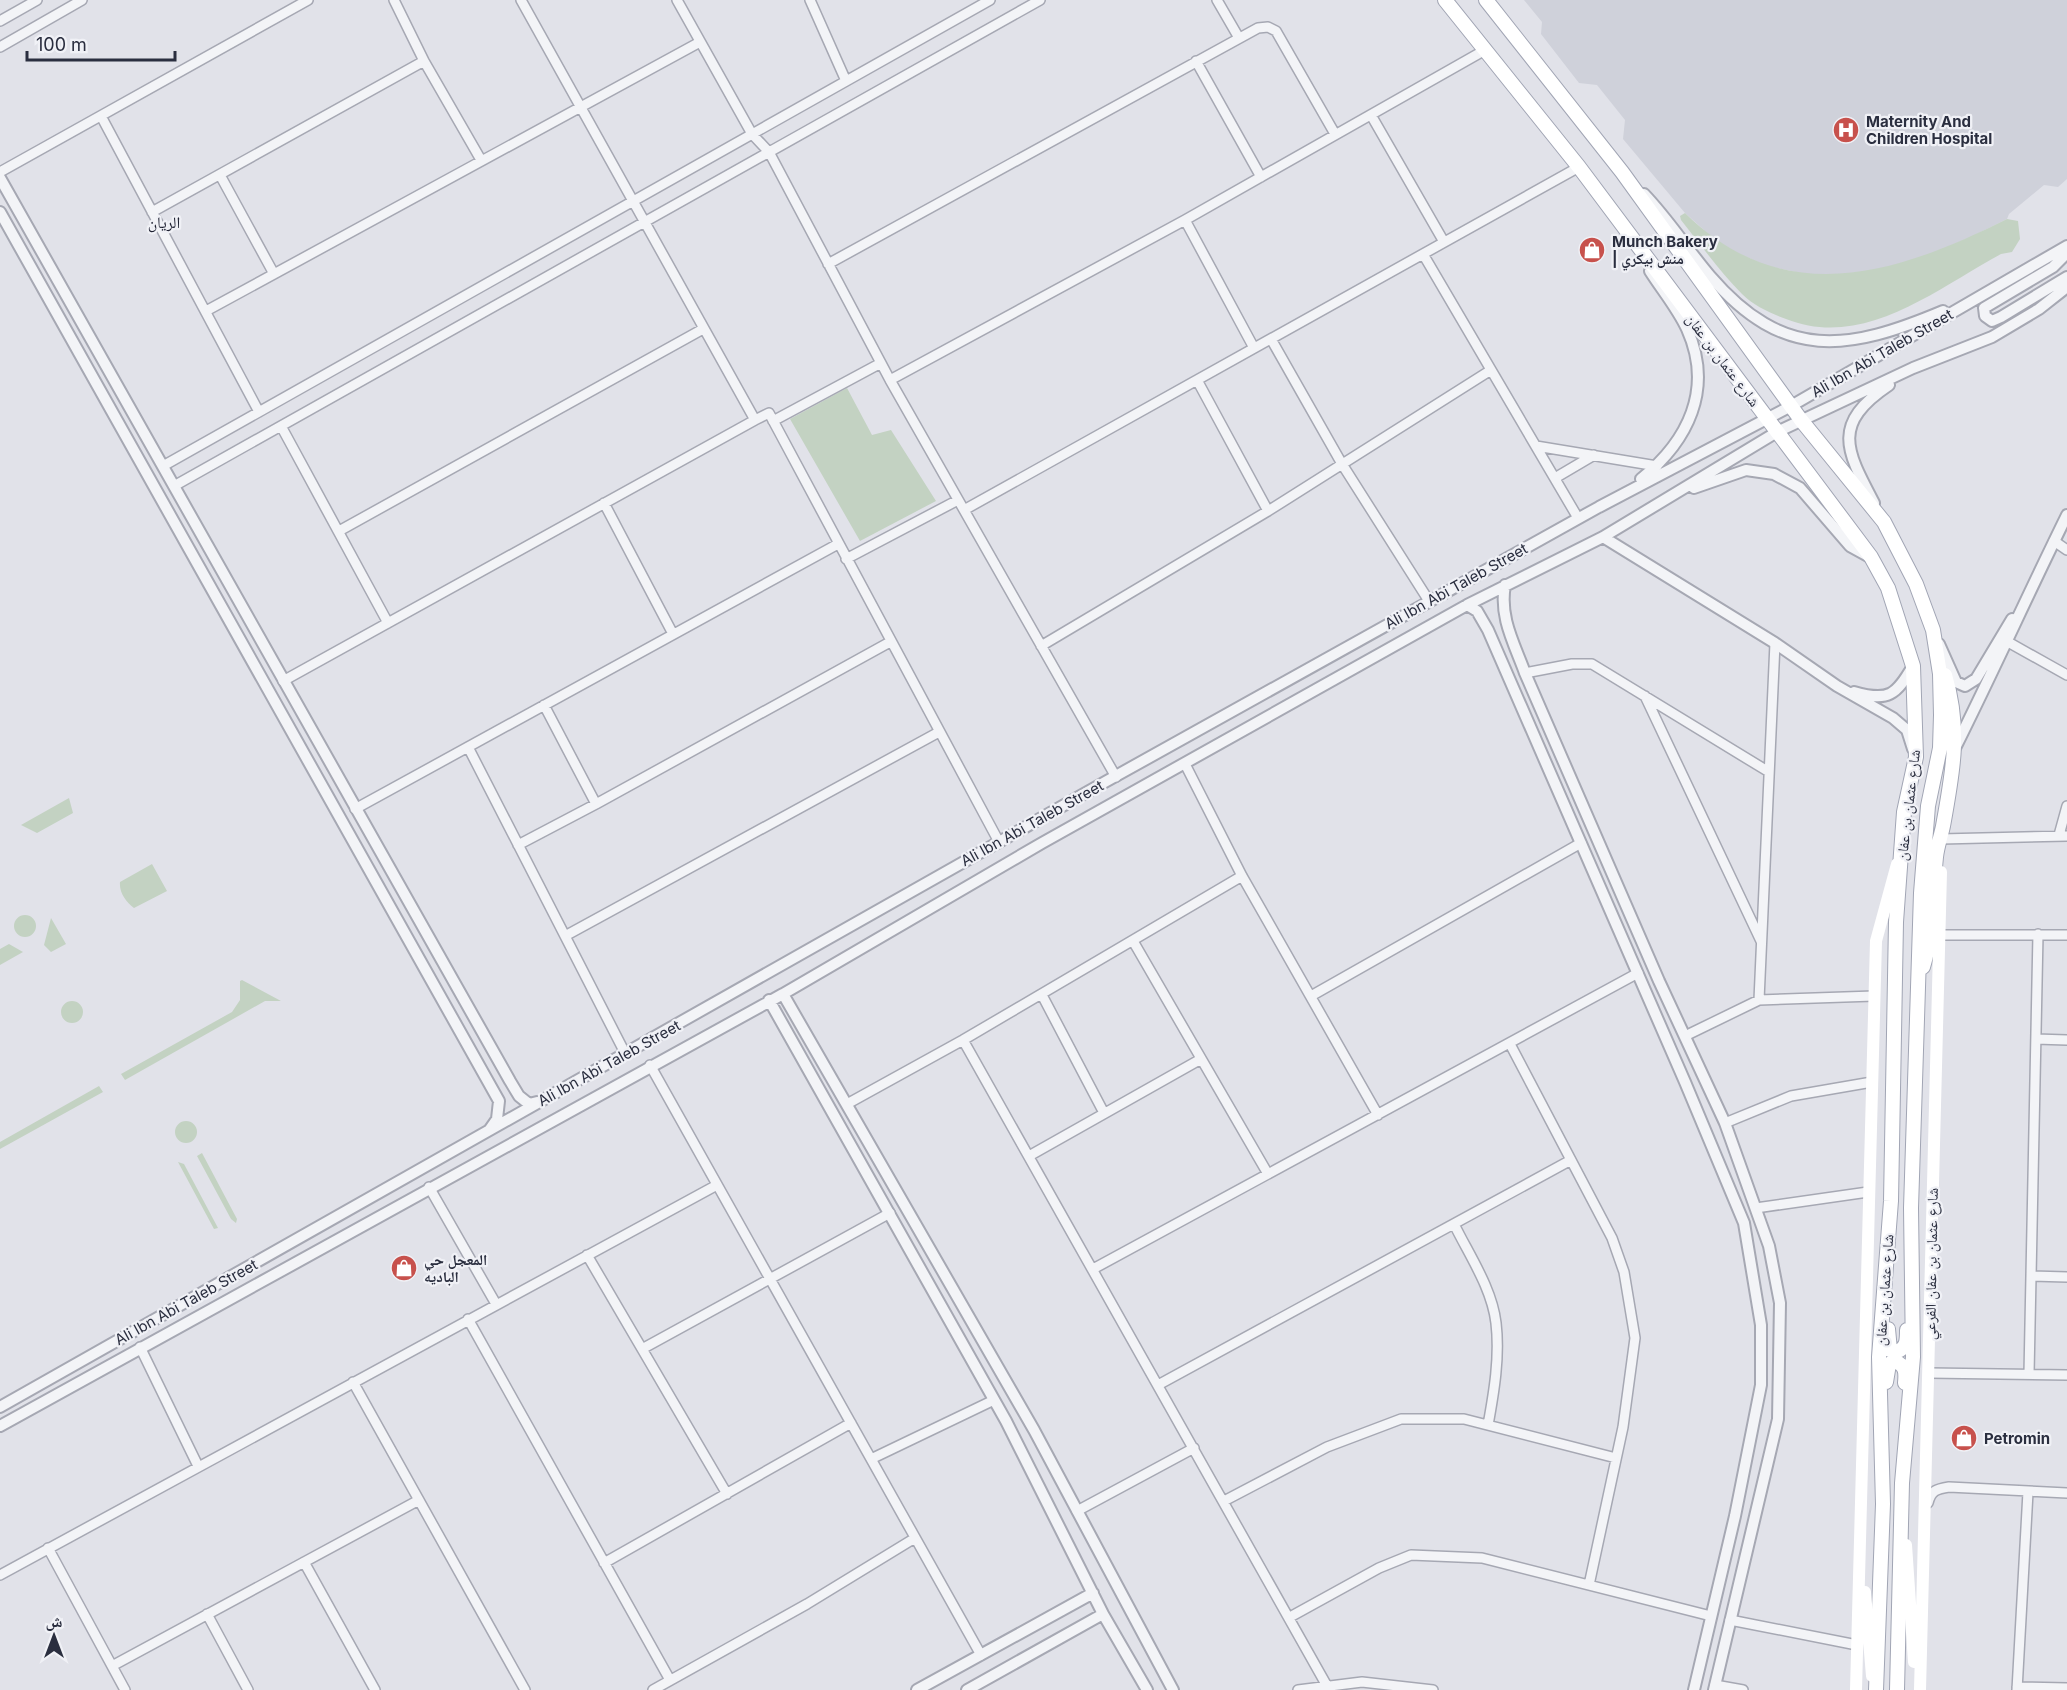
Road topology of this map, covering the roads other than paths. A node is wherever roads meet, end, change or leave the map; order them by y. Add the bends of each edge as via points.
1 (82, 0) edge
2 (308, 0) edge
3 (394, 0) edge
4 (521, 0) edge
5 (677, 0) edge
6 (810, 0) edge
7 (990, 0) edge
8 (1040, 0) edge
9 (1217, 0) edge
10 (1445, 0) edge
11 (1486, 0) edge
12 (35, 1) edge
13 (0, 21) edge
14 (1239, 38) junction
15 (700, 42) junction
16 (0, 47) edge
17 (1485, 50) junction
18 (424, 61) junction
19 (1196, 61) junction
20 (846, 81) junction
21 (580, 107) junction
22 (1371, 115) junction
23 (101, 116) junction
24 (752, 134) junction
25 (1335, 134) junction
26 (769, 152) junction
27 (481, 160) junction
28 (1579, 166) junction
29 (0, 172) edge
30 (1622, 172) junction
31 (220, 175) junction
32 (1261, 177) junction
33 (0, 178) edge
34 (633, 201) junction
35 (0, 212) edge
36 (153, 212) junction
37 (1185, 220) junction
38 (644, 222) junction
39 (1444, 242) junction
40 (2067, 246) edge
41 (2067, 253) edge
42 (1424, 254) junction
43 (828, 264) junction
44 (274, 273) junction
45 (2067, 277) edge
46 (2067, 286) edge
47 (1982, 294) junction
48 (206, 311) junction
49 (703, 329) junction
50 (1271, 339) junction
51 (1254, 348) junction
52 (881, 363) junction
53 (1913, 368) junction
54 (1491, 370) junction
55 (890, 380) junction
56 (1197, 380) junction
57 (1791, 406) junction
58 (259, 412) junction
59 (1767, 419) junction
60 (754, 420) junction
61 (1801, 420) junction
62 (773, 421) junction
63 (281, 426) junction
64 (1777, 432) junction
65 (1536, 446) junction
66 (1594, 455) junction
67 (1342, 464) junction
68 (163, 466) junction
69 (1658, 466) junction
70 (1555, 478) junction
71 (174, 486) junction
72 (1624, 493) junction
73 (958, 500) junction
74 (1660, 502) junction
75 (604, 503) junction
76 (964, 510) junction
77 (1268, 511) junction
78 (2067, 516) edge
79 (1578, 518) junction
80 (1884, 522) junction
81 (339, 531) junction
82 (1602, 537) junction
83 (2054, 542) junction
84 (838, 544) junction
85 (2067, 550) edge
86 (1871, 557) junction
87 (846, 559) junction
88 (1505, 585) junction
89 (2030, 591) junction
90 (1429, 601) junction
91 (1467, 605) junction
92 (1505, 622) junction
93 (388, 623) junction
94 (1488, 630) junction
95 (1933, 630) junction
96 (673, 634) junction
97 (890, 642) junction
98 (2008, 642) junction
99 (1775, 644) junction
100 (1041, 646) junction
101 (1913, 666) junction
102 (1526, 673) junction
103 (2067, 675) edge
104 (283, 681) junction
105 (1837, 686) junction
106 (1645, 696) junction
107 (544, 705) junction
108 (939, 732) junction
109 (1956, 746) junction
110 (468, 747) junction
111 (1916, 757) junction
112 (1185, 764) junction
113 (1769, 772) junction
114 (1116, 777) junction
115 (596, 804) junction
116 (2067, 806) edge
117 (355, 809) junction
118 (2063, 835) edge
119 (1941, 839) junction
120 (999, 843) junction
121 (1581, 843) junction
122 (518, 845) junction
123 (1901, 845) junction
124 (1242, 876) junction
125 (2038, 934) junction
126 (1940, 935) junction
127 (2067, 935) edge
128 (565, 936) junction
129 (1133, 941) junction
130 (1762, 943) junction
131 (1638, 973) junction
132 (1918, 985) junction
133 (783, 994) junction
134 (1042, 995) junction
135 (1311, 996) junction
136 (1874, 996) junction
137 (769, 1000) junction
138 (1760, 1000) junction
139 (1685, 1036) junction
140 (2036, 1039) junction
141 (2067, 1040) edge
142 (963, 1041) junction
143 (1510, 1044) junction
144 (625, 1053) junction
145 (1202, 1059) junction
146 (650, 1065) junction
147 (1872, 1082) junction
148 (543, 1100) junction
149 (847, 1104) junction
150 (1104, 1113) junction
151 (1377, 1115) junction
152 (1725, 1124) junction
153 (489, 1130) junction
154 (1029, 1156) junction
155 (1571, 1160) junction
156 (1268, 1174) junction
157 (717, 1185) junction
158 (429, 1187) junction
159 (1868, 1192) junction
160 (1891, 1201) junction
161 (1756, 1208) junction
162 (1911, 1208) junction
163 (890, 1213) junction
164 (1454, 1224) junction
165 (587, 1255) junction
166 (1093, 1269) junction
167 (2031, 1276) junction
168 (769, 1277) junction
169 (2067, 1277) edge
170 (496, 1304) junction
171 (468, 1319) junction
172 (140, 1347) junction
173 (642, 1349) junction
174 (1929, 1373) junction
175 (2029, 1374) junction
176 (2067, 1375) edge
177 (353, 1382) junction
178 (1158, 1385) junction
179 (994, 1400) junction
180 (0, 1407) edge
181 (851, 1423) junction
182 (0, 1425) edge
183 (1488, 1425) junction
184 (1194, 1448) junction
185 (1616, 1458) junction
186 (871, 1459) junction
187 (198, 1466) junction
188 (1902, 1483) junction
189 (2028, 1492) junction
190 (2067, 1493) edge
191 (727, 1494) junction
192 (419, 1500) junction
193 (1224, 1501) junction
194 (1860, 1504) junction
195 (1883, 1504) junction
196 (1077, 1511) junction
197 (1924, 1520) junction
198 (915, 1538) junction
199 (48, 1548) junction
200 (304, 1562) junction
201 (604, 1563) junction
202 (0, 1575) edge
203 (1589, 1585) junction
204 (1093, 1593) junction
205 (207, 1614) junction
206 (1103, 1614) junction
207 (1712, 1616) junction
208 (1290, 1617) junction
209 (1730, 1620) junction
210 (1857, 1644) junction
211 (981, 1655) junction
212 (112, 1666) junction
213 (670, 1680) junction
214 (1327, 1686) junction
215 (1714, 1688) edge
216 (2017, 1688) edge
217 (2067, 1688) edge
218 (372, 1689) edge
219 (125, 1690) edge
220 (248, 1690) edge
221 (525, 1690) edge
222 (653, 1690) edge
223 (917, 1690) edge
224 (967, 1690) edge
225 (1147, 1690) edge
226 (1173, 1690) edge
227 (1299, 1690) edge
228 (1433, 1690) edge
229 (1694, 1690) edge
230 (1743, 1690) edge
231 (1856, 1690) edge
232 (1874, 1690) edge
233 (1897, 1690) edge
234 (1918, 1690) edge

1 - 16 street
2 - 23 street
3 - 18 street
4 - 21 street
5 - 15 street
6 - 20 street
7 - 20 street
8 - 26 street
9 - 14 street
10 - 17 main road, شارع عثمان بن عفان
11 - 30 main road, شارع عثمان بن عفان
12 - 13 street
14 - 19 street
14 - 25 street via 1258,28 1276,31
15 - 21 street
15 - 24 street
17 - 22 street
17 - 28 main road, شارع عثمان بن عفان
18 - 27 street
18 - 31 street
19 - 32 street
19 - 43 street
20 - 24 street
21 - 27 street
21 - 34 street
22 - 25 street
22 - 39 street
23 - 29 street
23 - 36 street
24 - 26 street
24 - 34 street
25 - 32 street
26 - 38 street
26 - 43 street
27 - 44 street
28 - 39 street
28 - 59 main road, شارع عثمان بن عفان
28 - 69 street via 1629,236 1686,328 1694,350 1698,380 1694,408 1683,433
30 - 47 street via 1666,217 1710,276 1742,309 1773,328 1810,341 1851,342 1897,330
30 - 57 main road, شارع عثمان بن عفان
31 - 36 street
31 - 44 street
32 - 37 street
33 - 68 street
34 - 38 street
34 - 58 street
35 - 153 street via 500,1101 497,1119
36 - 48 street
37 - 51 street
37 - 55 street
38 - 49 street
38 - 63 street
39 - 42 street
40 - 47 street, Ali Ibn Abi Taleb Street
41 - 45 street via 2053,267 1984,308 1985,316 1992,321 2001,317
42 - 50 street
42 - 54 street
43 - 52 street
44 - 48 street
46 - 53 street via 1992,337
47 - 57 street, Ali Ibn Abi Taleb Street
48 - 58 street
49 - 60 street
49 - 81 street
50 - 51 street
50 - 67 street
51 - 56 street
52 - 55 street
52 - 62 street
53 - 61 street
53 - 80 street via 1880,391 1851,420 1852,455
54 - 65 street
54 - 67 street
55 - 73 street
56 - 76 street
56 - 77 street
57 - 59 street, Ali Ibn Abi Taleb Street
57 - 61 main road, شارع عثمان بن عفان
58 - 68 street
59 - 64 main road, شارع عثمان بن عفان
59 - 72 street, Ali Ibn Abi Taleb Street
60 - 62 street via 769,413
60 - 75 street
61 - 64 street
61 - 80 main road, شارع عثمان بن عفان
62 - 84 street
63 - 71 street
63 - 81 street
64 - 74 street
64 - 86 main road, شارع عثمان بن عفان
65 - 66 street
65 - 70 street
66 - 69 street
66 - 70 street
67 - 77 street
67 - 90 street
68 - 71 street
69 - 72 street
70 - 79 street
71 - 104 street
72 - 79 street, Ali Ibn Abi Taleb Street
73 - 76 street
73 - 87 street
74 - 82 street, Ali Ibn Abi Taleb Street
74 - 86 street via 1746,470 1774,474 1800,488 1850,546
75 - 93 street
75 - 96 street
76 - 100 street
77 - 100 street
78 - 83 street
79 - 90 street, Ali Ibn Abi Taleb Street
80 - 95 main road, شارع عثمان بن عفان via 1916,584
81 - 93 street
82 - 88 street, Ali Ibn Abi Taleb Street
82 - 99 street
83 - 85 street
83 - 89 street
84 - 87 street
84 - 96 street
86 - 101 main road, شارع عثمان بن عفان via 1888,588
87 - 97 street
88 - 91 street, Ali Ibn Abi Taleb Street
88 - 92 street
89 - 95 street via 1976,679 1965,686 1956,682
89 - 98 street
90 - 114 street, Ali Ibn Abi Taleb Street
91 - 94 street via 1477,611
91 - 112 street, Ali Ibn Abi Taleb Street
92 - 94 street via 1496,622
92 - 102 street
93 - 104 street
94 - 121 street
95 - 109 main road via 1954,706
95 - 132 main road, شارع عثمان بن عفان via 1940,674 1940,747 1923,851
96 - 107 street
97 - 108 street
97 - 115 street
98 - 103 street
98 - 109 street
99 - 105 street
99 - 113 street
100 - 114 street
101 - 105 street via 1899,690 1885,697
101 - 111 main road, شارع عثمان بن عفان
102 - 106 street via 1592,664
102 - 139 street
104 - 117 street
105 - 111 street via 1907,730
106 - 113 street
106 - 130 street
107 - 110 street
107 - 115 street
108 - 120 street
108 - 128 street
109 - 119 main road
110 - 117 street
110 - 122 street
111 - 123 main road, شارع عثمان بن عفان
112 - 124 street
112 - 133 street, Ali Ibn Abi Taleb Street
113 - 130 street
114 - 120 street, Ali Ibn Abi Taleb Street
115 - 122 street
116 - 118 street
117 - 148 street via 519,1096 529,1104
118 - 119 street
119 - 126 main road, شارع عثمان بن عفان الفرعي
119 - 132 main road via 1936,854 1931,942
120 - 144 street, Ali Ibn Abi Taleb Street
121 - 131 street
121 - 135 street
122 - 128 street
123 - 136 main road via 1876,941
123 - 160 main road, شارع عثمان بن عفان
124 - 129 street
124 - 135 street
125 - 126 street
125 - 127 street
125 - 140 street
126 - 174 main road, شارع عثمان بن عفان الفرعي
128 - 144 street
129 - 134 street
129 - 145 street
130 - 138 street
131 - 143 street
131 - 207 street via 1744,1223 1761,1325 1761,1385
132 - 162 main road, شارع عثمان بن عفان
133 - 137 street, Ali Ibn Abi Taleb Street
133 - 149 street
134 - 142 street
134 - 150 street
135 - 151 street
136 - 138 street
136 - 147 main road
137 - 146 street, Ali Ibn Abi Taleb Street
137 - 163 street
138 - 139 street
139 - 152 street
140 - 141 street
140 - 167 street
142 - 149 street
142 - 154 street
143 - 151 street
143 - 155 street
144 - 148 street, Ali Ibn Abi Taleb Street
145 - 150 street
145 - 156 street
146 - 157 street
146 - 158 street, Ali Ibn Abi Taleb Street
147 - 152 street via 1791,1096
147 - 159 main road
148 - 153 street, Ali Ibn Abi Taleb Street
149 - 196 street
150 - 154 street
151 - 156 street
152 - 161 street
153 - 180 street, Ali Ibn Abi Taleb Street
154 - 166 street
155 - 164 street
155 - 185 street via 1612,1238 1624,1272 1635,1338
156 - 166 street
157 - 165 street
157 - 168 street
158 - 170 street
158 - 172 street, Ali Ibn Abi Taleb Street
159 - 161 street
159 - 194 main road
160 - 162 main road via 1888,1339 1890,1350 1896,1352 1907,1343 1906,1265
160 - 195 main road, شارع عثمان بن عفان via 1879,1357
161 - 209 street via 1769,1246 1780,1303 1778,1419
162 - 188 main road, شارع عثمان بن عفان via 1913,1357
163 - 168 street
163 - 179 street
164 - 178 street
164 - 183 street via 1487,1289 1496,1322 1496,1377
165 - 170 street
165 - 173 street
166 - 178 street
167 - 169 street
167 - 175 street
168 - 173 street
168 - 181 street
170 - 171 street
171 - 177 street
171 - 201 street
172 - 182 street, Ali Ibn Abi Taleb Street
172 - 187 street
173 - 191 street
174 - 175 street
174 - 197 main road, شارع عثمان بن عفان الفرعي
175 - 176 street
177 - 187 street
177 - 192 street
178 - 184 street
179 - 186 street
179 - 204 street
181 - 186 street
181 - 191 street
183 - 185 street
183 - 193 street via 1464,1419 1401,1419 1327,1447
184 - 193 street
184 - 196 street
185 - 203 street
186 - 198 street
187 - 199 street
188 - 195 main road via 1906,1371 1895,1361 1889,1364 1886,1374
188 - 233 main road, شارع عثمان بن عفان
188 - 234 main road
189 - 190 street
189 - 197 street via 1937,1489 1930,1495
189 - 216 street
191 - 201 street
192 - 200 street
192 - 221 street
193 - 208 street
194 - 210 main road
194 - 232 main road
195 - 232 main road, شارع عثمان بن عفان
196 - 226 street
197 - 234 main road, شارع عثمان بن عفان الفرعي
198 - 211 street
198 - 213 street
199 - 202 street
199 - 212 street
200 - 205 street
200 - 218 street
201 - 213 street
203 - 207 street
203 - 208 street via 1482,1558 1412,1555 1379,1568
204 - 206 street
204 - 211 street
205 - 212 street
205 - 220 street
206 - 224 street
206 - 225 street
207 - 229 street
208 - 214 street
209 - 210 street
209 - 215 street
210 - 231 main road
211 - 223 street
212 - 219 street
213 - 222 street
214 - 227 street
214 - 228 street via 1362,1682
215 - 230 street
216 - 217 street

